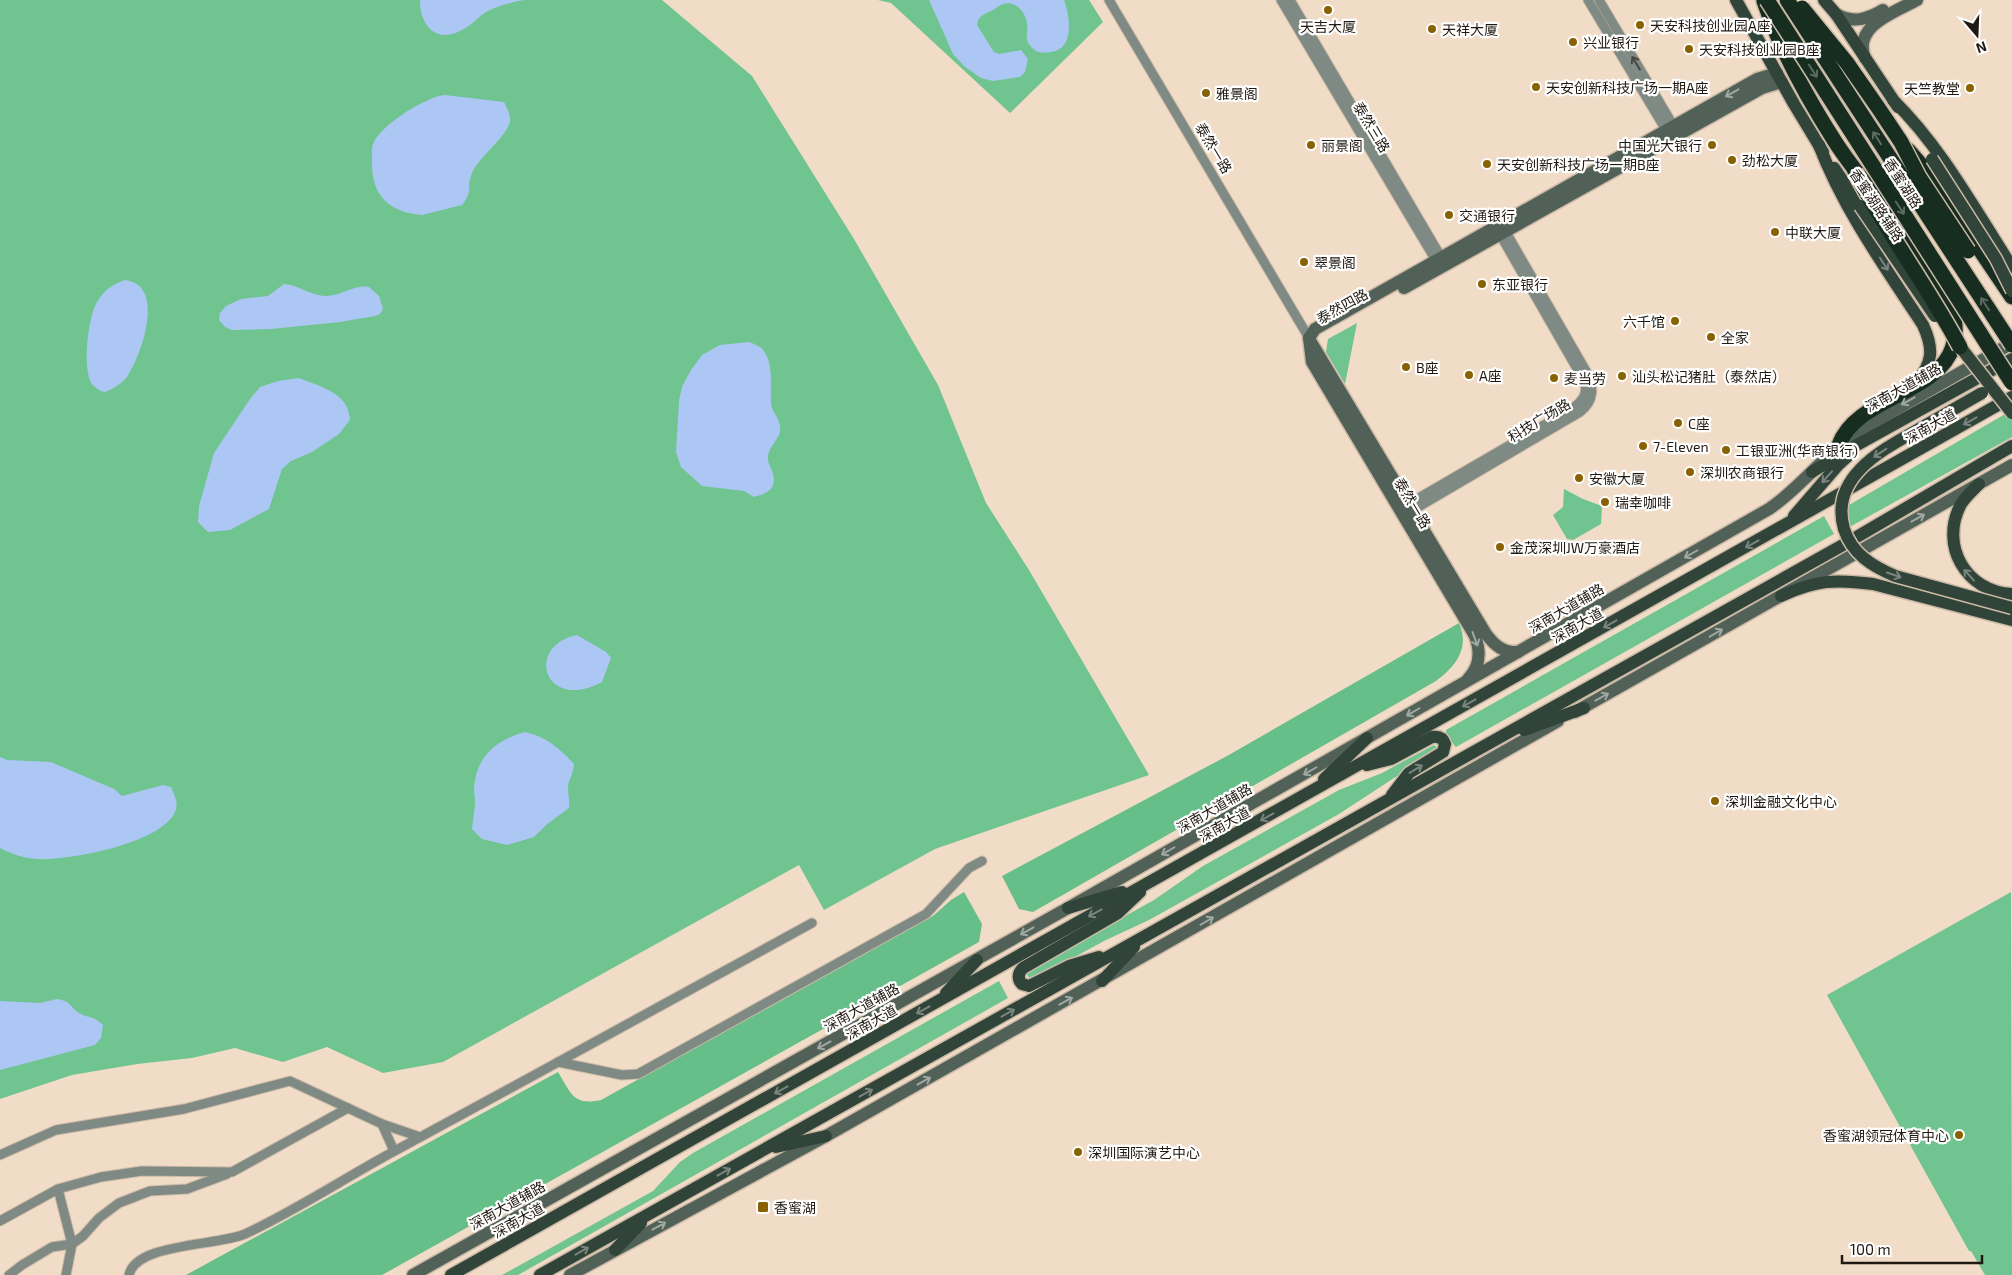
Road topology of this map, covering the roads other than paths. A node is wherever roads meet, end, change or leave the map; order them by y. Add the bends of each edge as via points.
1 (1109, 0) edge
2 (1281, 0) edge
3 (1290, 0) edge
4 (1588, 0) edge
5 (1599, 0) edge
6 (1736, 0) edge
7 (1766, 0) edge
8 (1787, 0) edge
9 (1794, 0) edge
10 (1824, 0) edge
11 (1900, 0) edge
12 (1917, 0) edge
13 (1836, 14) junction
14 (1865, 58) junction
15 (1779, 78) junction
16 (1893, 100) junction
17 (1672, 132) junction
18 (1901, 142) junction
19 (1819, 145) junction
20 (1855, 172) junction
21 (1500, 229) junction
22 (1440, 262) junction
23 (2012, 267) edge
24 (2012, 291) edge
25 (2012, 297) edge
26 (2012, 306) edge
27 (1309, 338) junction
28 (2012, 344) edge
29 (1960, 347) junction
30 (2012, 359) edge
31 (2012, 376) edge
32 (2012, 383) edge
33 (1913, 386) junction
34 (2012, 397) edge
35 (2012, 413) edge
36 (1877, 434) junction
37 (1839, 445) junction
38 (2012, 446) edge
39 (2012, 465) edge
40 (1812, 472) junction
41 (1979, 484) junction
42 (1406, 510) junction
43 (1772, 532) junction
44 (2012, 594) edge
45 (1781, 596) junction
46 (2012, 608) edge
47 (2012, 620) edge
48 (1519, 652) junction
49 (1464, 683) junction
50 (1584, 708) junction
51 (1367, 738) junction
52 (1485, 745) junction
53 (1349, 771) junction
54 (1310, 793) junction
55 (1382, 803) junction
56 (982, 862) dead end
57 (1146, 885) junction
58 (1068, 908) junction
59 (812, 923) dead end
60 (1144, 937) junction
61 (1120, 950) junction
62 (976, 960) junction
63 (1102, 981) junction
64 (940, 1001) junction
65 (558, 1062) junction
66 (348, 1108) junction
67 (382, 1124) junction
68 (826, 1136) junction
69 (420, 1137) junction
70 (394, 1151) junction
71 (762, 1151) junction
72 (0, 1155) edge
73 (232, 1172) junction
74 (58, 1189) junction
75 (654, 1211) junction
76 (0, 1221) edge
77 (72, 1244) junction
78 (614, 1250) junction
79 (480, 1259) junction
80 (10, 1275) edge
81 (66, 1275) edge
82 (129, 1275) edge
83 (413, 1275) edge
84 (451, 1275) edge
85 (473, 1275) edge
86 (540, 1275) edge
87 (570, 1275) edge

1 - 27 street, 泰然一路
2 - 22 street, 泰然三路
3 - 22 street, 泰然三路
4 - 17 street
17 -> 5 street
6 - 15 main road, 香蜜湖路辅路
7 - 20 highway via 1773,27 1794,71
7 -> 32 highway, 香蜜湖路, bridge
28 -> 8 highway, 香蜜湖路, bridge
9 - 18 highway, bridge via 1847,64
10 - 13 main road
11 - 13 main road via 1865,19
12 - 14 main road via 1866,31 1862,45
13 - 14 main road
14 - 16 main road
15 - 17 main road, 泰然四路 via 1757,79
15 - 19 main road, 香蜜湖路辅路
16 - 23 main road via 1931,142
16 - 24 main road, bridge via 1996,259
17 - 21 main road, 泰然四路
18 - 25 highway, bridge via 1928,173
18 - 26 highway, bridge via 1919,177 1968,252 1996,292
19 - 29 main road, 香蜜湖路辅路, bridge via 1915,289
19 -> 33 main road via 1844,201 1928,337 1928,368
20 - 29 highway, bridge via 1876,212
20 - 33 highway, bridge via 1883,207 1954,321 1953,347 1935,371
21 - 22 main road, 泰然四路
21 - 42 street, 科技广场路 via 1583,379 1585,396 1570,410
22 - 27 main road, 泰然四路 via 1319,336
27 - 42 main road, 泰然一路 via 1312,362
28 -> 37 main road, 深南大道辅路 via 1869,423
29 - 35 main road, 香蜜湖路辅路, bridge
30 - 36 main road
31 -> 46 main road, bridge via 1871,458 1848,484 1841,512 1852,546 1880,570
33 - 37 highway via 1856,420 1843,434
34 -> 43 main road, 深南大道
36 - 40 main road
36 -> 43 main road via 1838,465 1797,513
37 - 40 main road, 深南大道辅路
38 - 52 main road via 1843,545
39 - 41 main road
40 -> 48 main road, 深南大道辅路 via 1769,509
44 -> 41 main road via 2002,594 1985,587 1971,577 1957,554 1954,536 1957,512
45 -> 41 main road
42 - 48 main road, 泰然一路 via 1490,640 1504,651
42 -> 49 main road, 泰然一路 via 1477,642 1478,662
43 -> 53 main road, 深南大道
45 - 47 main road via 1818,582 1873,584
50 -> 45 main road
48 - 49 main road, 深南大道辅路
49 -> 51 main road, 深南大道辅路
50 - 52 main road
63 -> 50 main road
51 - 54 main road
51 -> 58 main road, 深南大道辅路
52 - 55 main road
53 - 54 main road, 深南大道
55 -> 53 main road via 1408,773 1443,752 1446,744 1443,739 1432,737 1391,759
54 -> 57 main road, 深南大道
55 - 60 main road
56 - 65 street via 969,868 926,914 638,1074 622,1075
57 - 58 main road
57 - 61 main road via 1118,914 1023,968 1019,979 1024,985 1032,986 1069,966
57 -> 64 main road, 深南大道
58 -> 62 main road, 深南大道辅路
59 - 65 street
60 - 61 main road
60 - 63 main road
71 -> 61 main road
62 - 64 main road
62 -> 83 main road, 深南大道辅路
68 -> 63 main road
64 -> 79 main road, 深南大道
65 - 69 street
66 - 67 street
66 - 72 street via 290,1081 184,1109 56,1130
66 - 73 street
67 - 69 street
67 - 70 street
68 - 71 main road
78 -> 68 main road
69 - 70 street
70 - 82 street via 234,1239 168,1248 142,1258
75 -> 71 main road
73 - 74 street via 142,1171 101,1177
73 - 77 street via 187,1189 150,1191 119,1203
74 - 76 street
74 - 77 street
75 - 78 main road
86 -> 75 main road
77 - 80 street via 52,1247
77 - 81 street
78 - 87 main road
79 - 84 main road, 深南大道
79 - 85 main road

